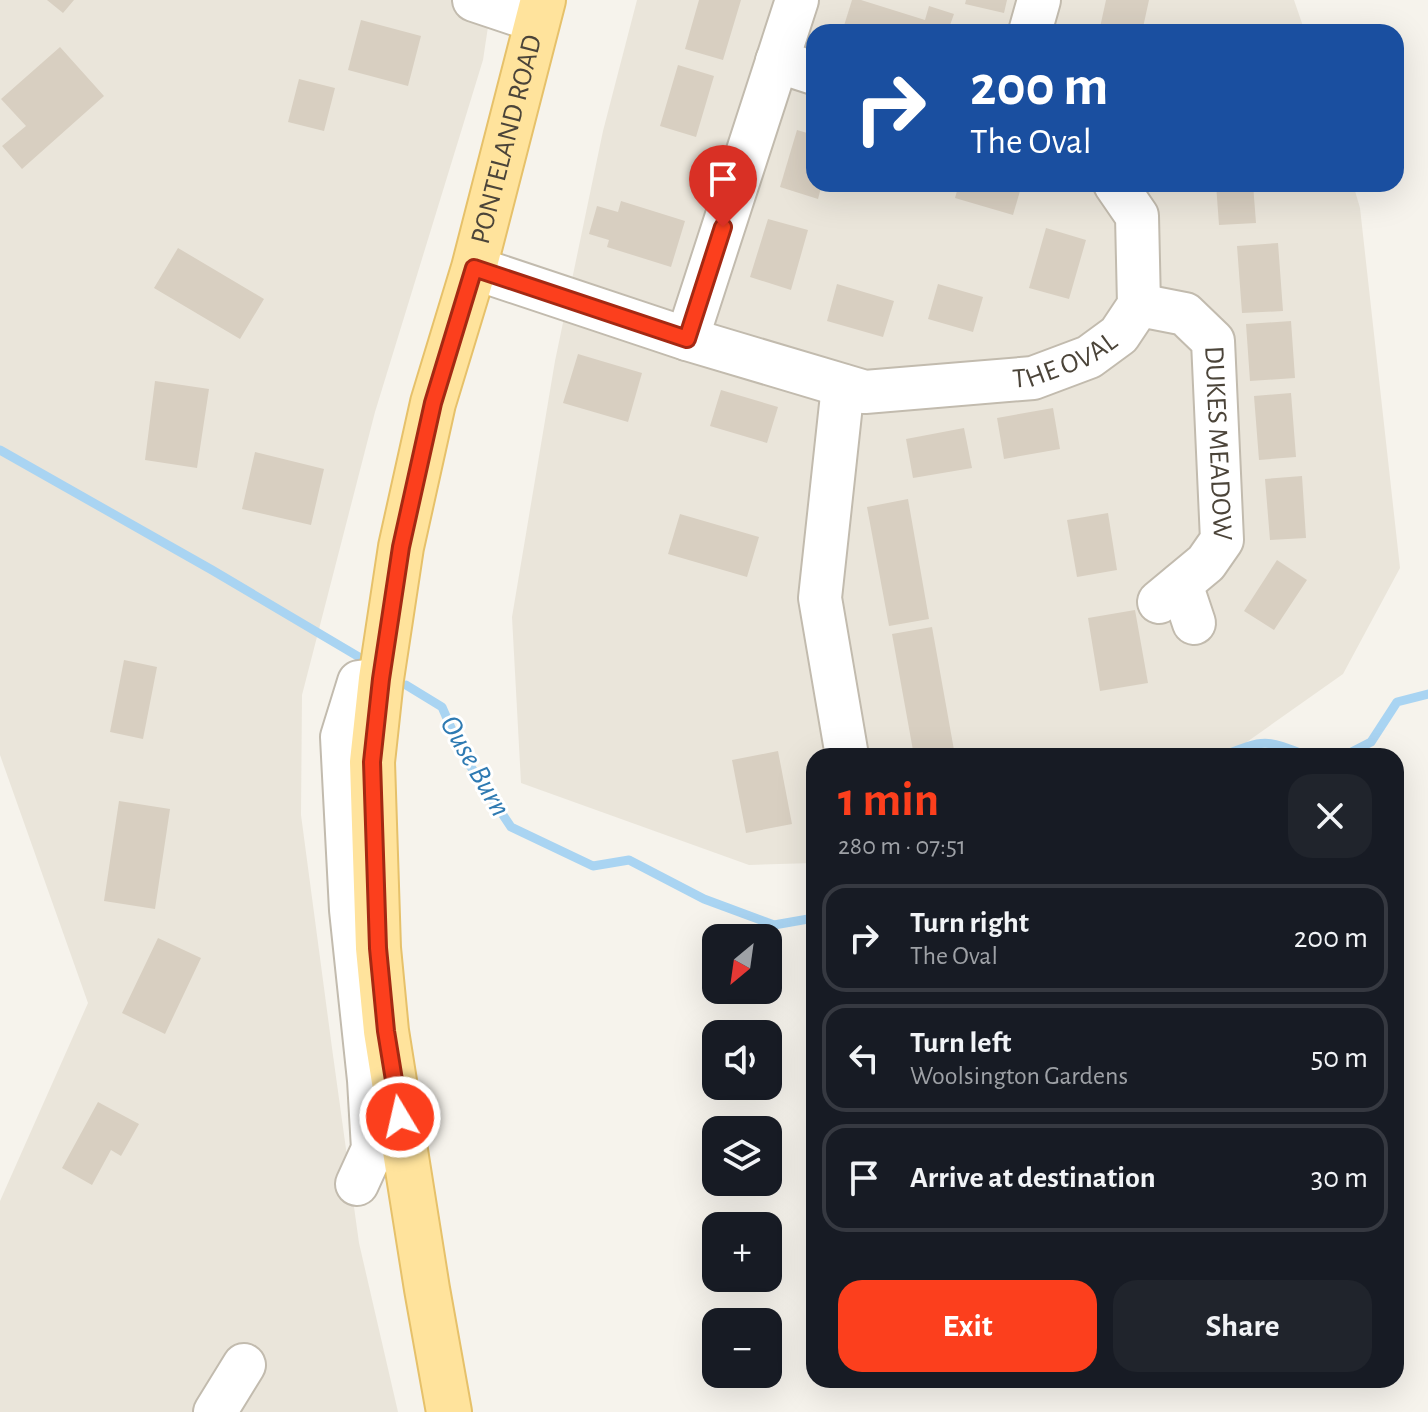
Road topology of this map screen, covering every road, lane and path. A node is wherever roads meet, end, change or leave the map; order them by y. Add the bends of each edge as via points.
1 (474, 0) edge
2 (797, 0) edge
3 (1039, 0) edge
4 (540, 11) edge
5 (1032, 24) edge
6 (796, 67) edge
7 (1120, 192) edge
8 (474, 268) junction
9 (1139, 305) junction
10 (687, 339) junction
11 (843, 386) junction
12 (1194, 623) dead end
13 (381, 679) junction
14 (843, 748) edge
15 (357, 1184) dead end
16 (244, 1365) dead end
17 (215, 1412) edge
18 (449, 1412) edge

1 - 4 street
2 - 6 street
3 - 5 street
4 - 8 main road, PONTELAND ROAD
6 - 10 street
7 - 9 street, THE OVAL via 1137,216
8 - 10 street, THE OVAL
8 - 13 main road, PONTELAND ROAD via 433,403 401,547
9 - 11 street, THE OVAL via 1119,335 1089,357 1033,378 865,392
9 - 12 street, DUKES MEADOW via 1185,314 1213,341 1222,540 1206,563 1170,593
10 - 11 street, THE OVAL
11 - 14 street via 820,598 826,717
13 - 15 street via 359,682 342,737 351,910 373,1149
13 - 18 main road, PONTELAND ROAD via 372,762 378,948 386,1031
16 - 17 street

